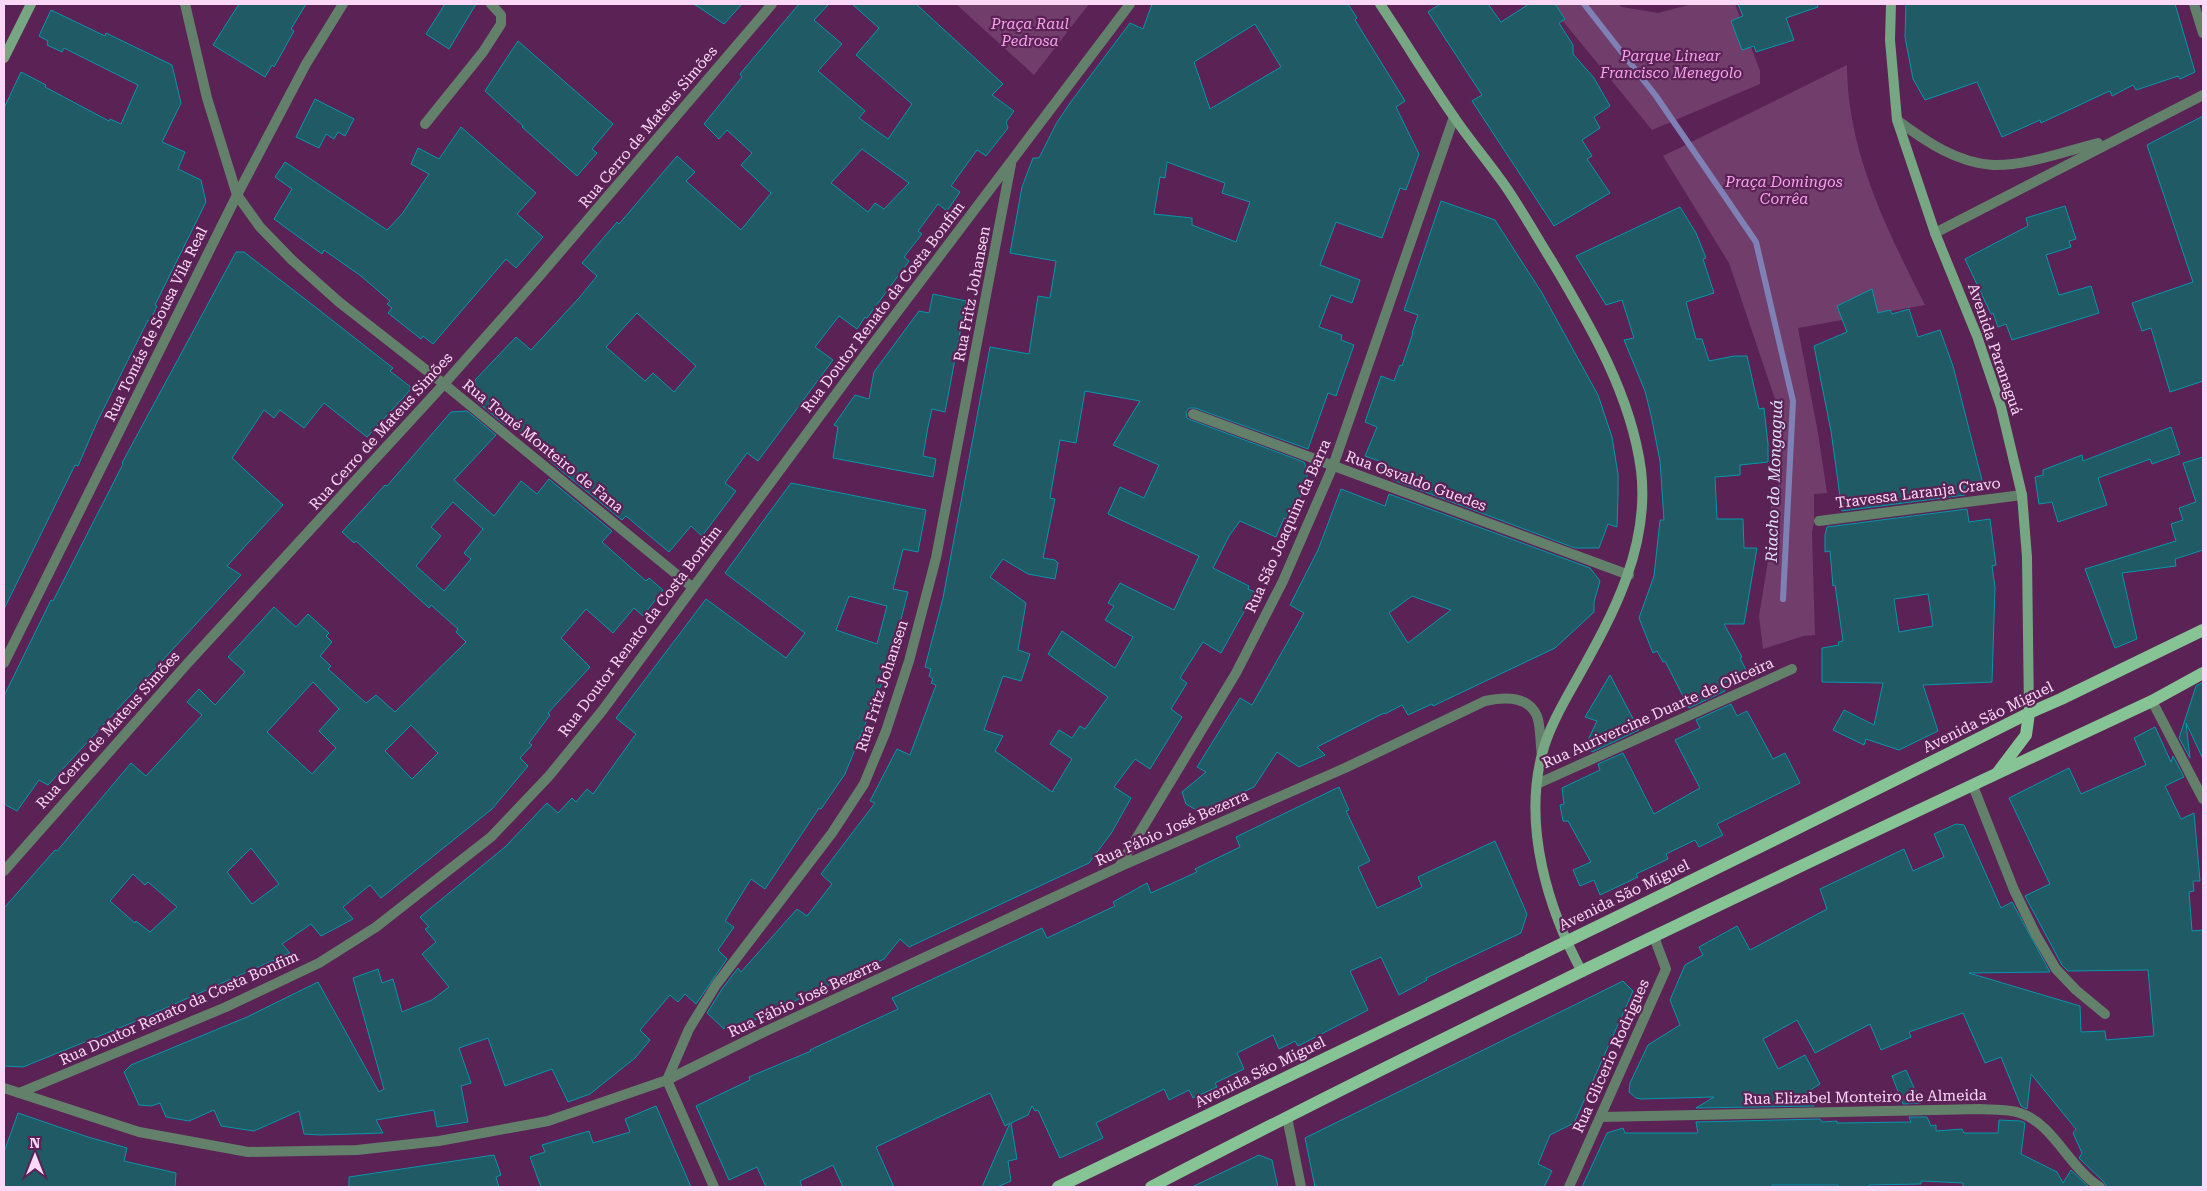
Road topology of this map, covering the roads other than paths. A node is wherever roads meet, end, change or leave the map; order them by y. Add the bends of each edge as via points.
1 (31, 4) edge
2 (185, 4) edge
3 (343, 4) edge
4 (491, 4) edge
5 (772, 4) edge
6 (1130, 4) edge
7 (1380, 4) edge
8 (1891, 4) edge
9 (2194, 4) edge
10 (2203, 33) edge
11 (4, 58) edge
12 (2203, 94) edge
13 (1454, 117) junction
14 (1897, 120) junction
15 (425, 124) dead end
16 (2116, 139) junction
17 (1012, 160) junction
18 (236, 195) junction
19 (1935, 233) junction
20 (444, 384) junction
21 (1193, 414) dead end
22 (1333, 466) junction
23 (2022, 495) junction
24 (1819, 521) dead end
25 (1629, 575) junction
26 (692, 587) junction
27 (2203, 630) edge
28 (4, 663) edge
29 (1792, 669) dead end
30 (2203, 673) edge
31 (2152, 701) junction
32 (2029, 713) junction
33 (1542, 755) junction
34 (1994, 776) junction
35 (1537, 784) junction
36 (1973, 786) junction
37 (2203, 798) edge
38 (1119, 867) junction
39 (4, 871) edge
40 (1654, 937) junction
41 (1565, 941) junction
42 (1582, 972) junction
43 (2105, 1014) dead end
44 (667, 1080) junction
45 (4, 1088) edge
46 (19, 1093) junction
47 (1287, 1117) junction
48 (1601, 1117) junction
49 (1061, 1186) edge
50 (714, 1187) edge
51 (1151, 1187) edge
52 (1301, 1187) edge
53 (1569, 1187) edge
54 (2100, 1187) edge

1 - 11 main road
2 - 18 street, Rua Tomé Monteiro de Fana via 207,98
3 - 18 street, Rua Tomás de Sousa Vila Real via 306,64
4 - 15 street via 501,15 501,24 483,52
5 - 20 street, Rua Cerro de Mateus Simões
6 - 17 street, Rua Doutor Renato da Costa Bonfim
7 - 13 main road
8 - 14 main road, Avenida Paranaguá via 1890,40
9 - 10 street
12 - 16 street
13 - 22 street, Rua São Joaquim da Barra
13 - 25 main road via 1508,190 1576,302 1604,354 1630,420 1641,470 1642,516
14 - 16 street via 1941,149 1969,161 1994,165 2022,162
14 - 19 main road, Avenida Paranaguá
16 - 19 street
17 - 26 street, Rua Doutor Renato da Costa Bonfim
17 - 44 street, Rua Fritz Johansen via 936,558 909,661 886,731 864,784 832,833 716,985 689,1029
18 - 20 street, Rua Tomé Monteiro de Fana via 260,227 319,284
18 - 28 street, Rua Tomás de Sousa Vila Real
19 - 23 main road, Avenida Paranaguá via 1978,336 2001,406
20 - 26 street, Rua Tomé Monteiro de Fana
20 - 39 street, Rua Cerro de Mateus Simões via 186,665
21 - 22 street, Rua Osvaldo Guedes
22 - 25 street, Rua Osvaldo Guedes
22 - 38 street, Rua São Joaquim da Barra via 1283,581 1236,673
23 - 24 street, Travessa Laranja Cravo
23 - 32 main road, Avenida Paranaguá via 2027,557
25 - 33 main road via 1552,725
26 - 46 street, Rua Doutor Renato da Costa Bonfim via 602,711 549,776 491,838 376,927 319,963 226,1007
27 - 32 main road, Avenida São Miguel
29 - 35 street, Rua Aurivercine Duarte de Oliceira
30 - 31 main road
31 - 34 main road
31 - 37 street
32 - 34 main road via 2026,736
32 - 41 main road, Avenida São Miguel
33 - 35 main road
33 - 38 street, Rua Fábio José Bezerra via 1537,716 1529,706 1516,699 1485,701 1345,768
34 - 36 main road
35 - 41 main road via 1540,852
36 - 40 main road
36 - 43 street via 2014,890 2036,935 2056,969
38 - 44 street, Rua Fábio José Bezerra
40 - 42 main road
40 - 48 street, Rua Glicerio Rodrigues via 1666,968
41 - 42 main road
41 - 49 main road, Avenida São Miguel
42 - 47 main road
44 - 46 street, Rua Fábio José Bezerra via 548,1121 439,1141 357,1150 248,1152 139,1132
44 - 50 street
45 - 46 street, Rua Fábio José Bezerra
47 - 51 main road
47 - 52 street
48 - 53 street, Rua Glicerio Rodrigues
48 - 54 street, Rua Elizabel Monteiro de Almeida via 1981,1109 2020,1113 2037,1121 2074,1164

